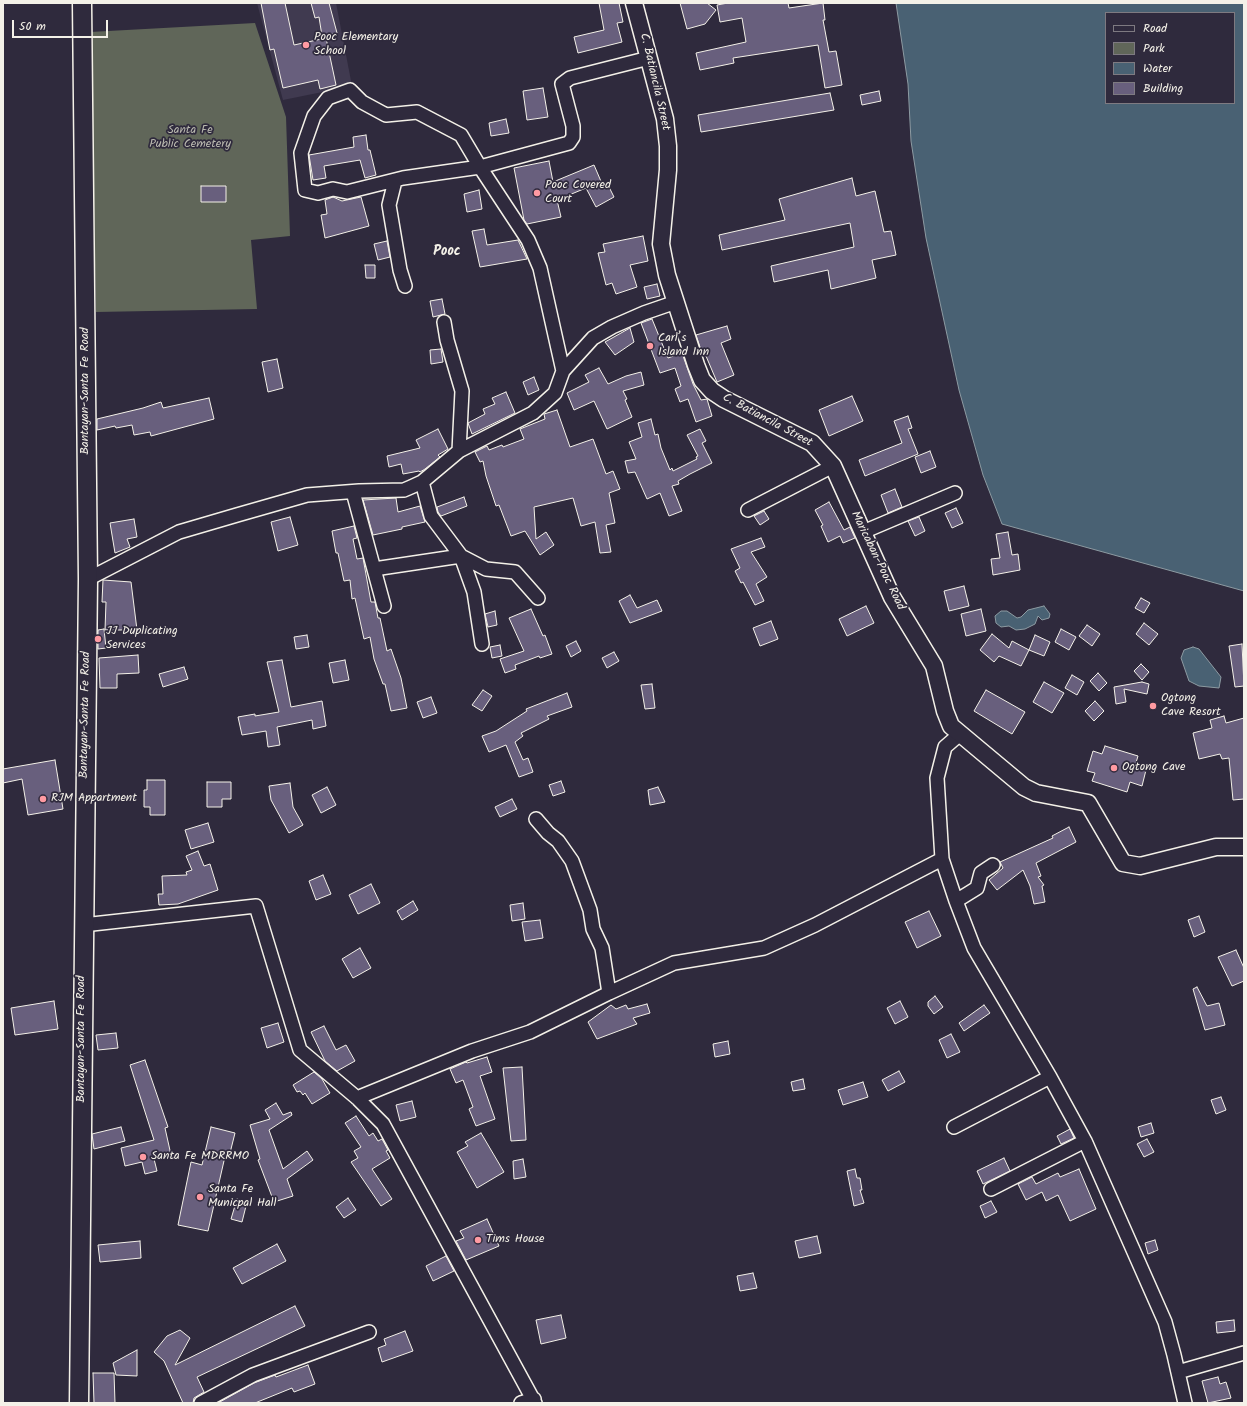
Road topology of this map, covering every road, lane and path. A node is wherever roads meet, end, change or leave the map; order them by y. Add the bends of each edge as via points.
1 (82, 3) edge
2 (634, 3) edge
3 (649, 58) junction
4 (480, 167) junction
5 (395, 181) junction
6 (405, 286) dead end
7 (676, 302) junction
8 (444, 322) dead end
9 (563, 371) junction
10 (458, 451) junction
11 (833, 466) junction
12 (422, 482) junction
13 (353, 492) junction
14 (955, 493) dead end
15 (748, 510) dead end
16 (863, 532) junction
17 (461, 556) junction
18 (374, 569) junction
19 (88, 579) junction
20 (538, 598) dead end
21 (384, 606) dead end
22 (482, 644) dead end
23 (960, 734) junction
24 (536, 819) dead end
25 (1244, 847) edge
26 (942, 859) junction
27 (993, 865) dead end
28 (956, 901) junction
29 (83, 925) junction
30 (609, 993) junction
31 (1050, 1077) junction
32 (357, 1098) junction
33 (954, 1127) dead end
34 (1085, 1142) junction
35 (991, 1189) dead end
36 (369, 1332) dead end
37 (1243, 1354) edge
38 (1178, 1372) junction
39 (534, 1401) edge
40 (79, 1403) edge
41 (201, 1403) edge
42 (520, 1403) edge
43 (1185, 1403) edge

1 - 19 main road, Bantayan-Santa Fe Road
2 - 3 street, C. Batiancila Street
3 - 4 street via 570,78 562,84 573,126 573,137 569,143
3 - 7 street, C. Batiancila Street via 665,126 668,170 661,244
4 - 5 street
4 - 5 street via 461,135 417,112 386,115 362,102 350,90 328,98 314,116 301,153 306,190 318,193 333,189 347,192
4 - 9 street via 528,240 540,268
5 - 6 street via 389,205
7 - 9 street via 644,313 593,338
7 - 11 street, C. Batiancila Street via 702,380 712,391 812,443
8 - 10 street via 462,391
9 - 10 street via 554,394 533,413
10 - 12 street
11 - 15 street
11 - 16 street, Maricaban-Pooc Road
12 - 13 street via 404,490
12 - 17 street via 431,516
13 - 18 street
13 - 19 street via 307,495 178,532
14 - 16 street
16 - 23 street, Maricaban-Pooc Road via 892,597 934,666 945,711 951,726
17 - 18 street
17 - 20 street via 486,569 515,572
17 - 22 street via 474,592
18 - 21 street
19 - 29 main road, Bantayan-Santa Fe Road
23 - 25 street, Maricaban-Pooc Road via 1008,775 1030,790 1088,803 1123,863 1140,866 1216,847
23 - 26 street via 945,747 937,778
24 - 30 street via 558,841 572,860 590,910 593,929 602,948
26 - 28 street
26 - 30 street via 815,925 764,948 674,963
27 - 28 street via 981,873 977,888
28 - 31 street via 974,948
29 - 32 street via 256,906 300,1050
29 - 40 main road, Bantayan-Santa Fe Road
30 - 32 street via 530,1032 472,1051
31 - 33 street
31 - 34 street
32 - 39 street via 383,1124
34 - 35 street
34 - 38 street via 1165,1322
36 - 41 street via 252,1375
37 - 38 street
38 - 43 street
39 - 42 street

